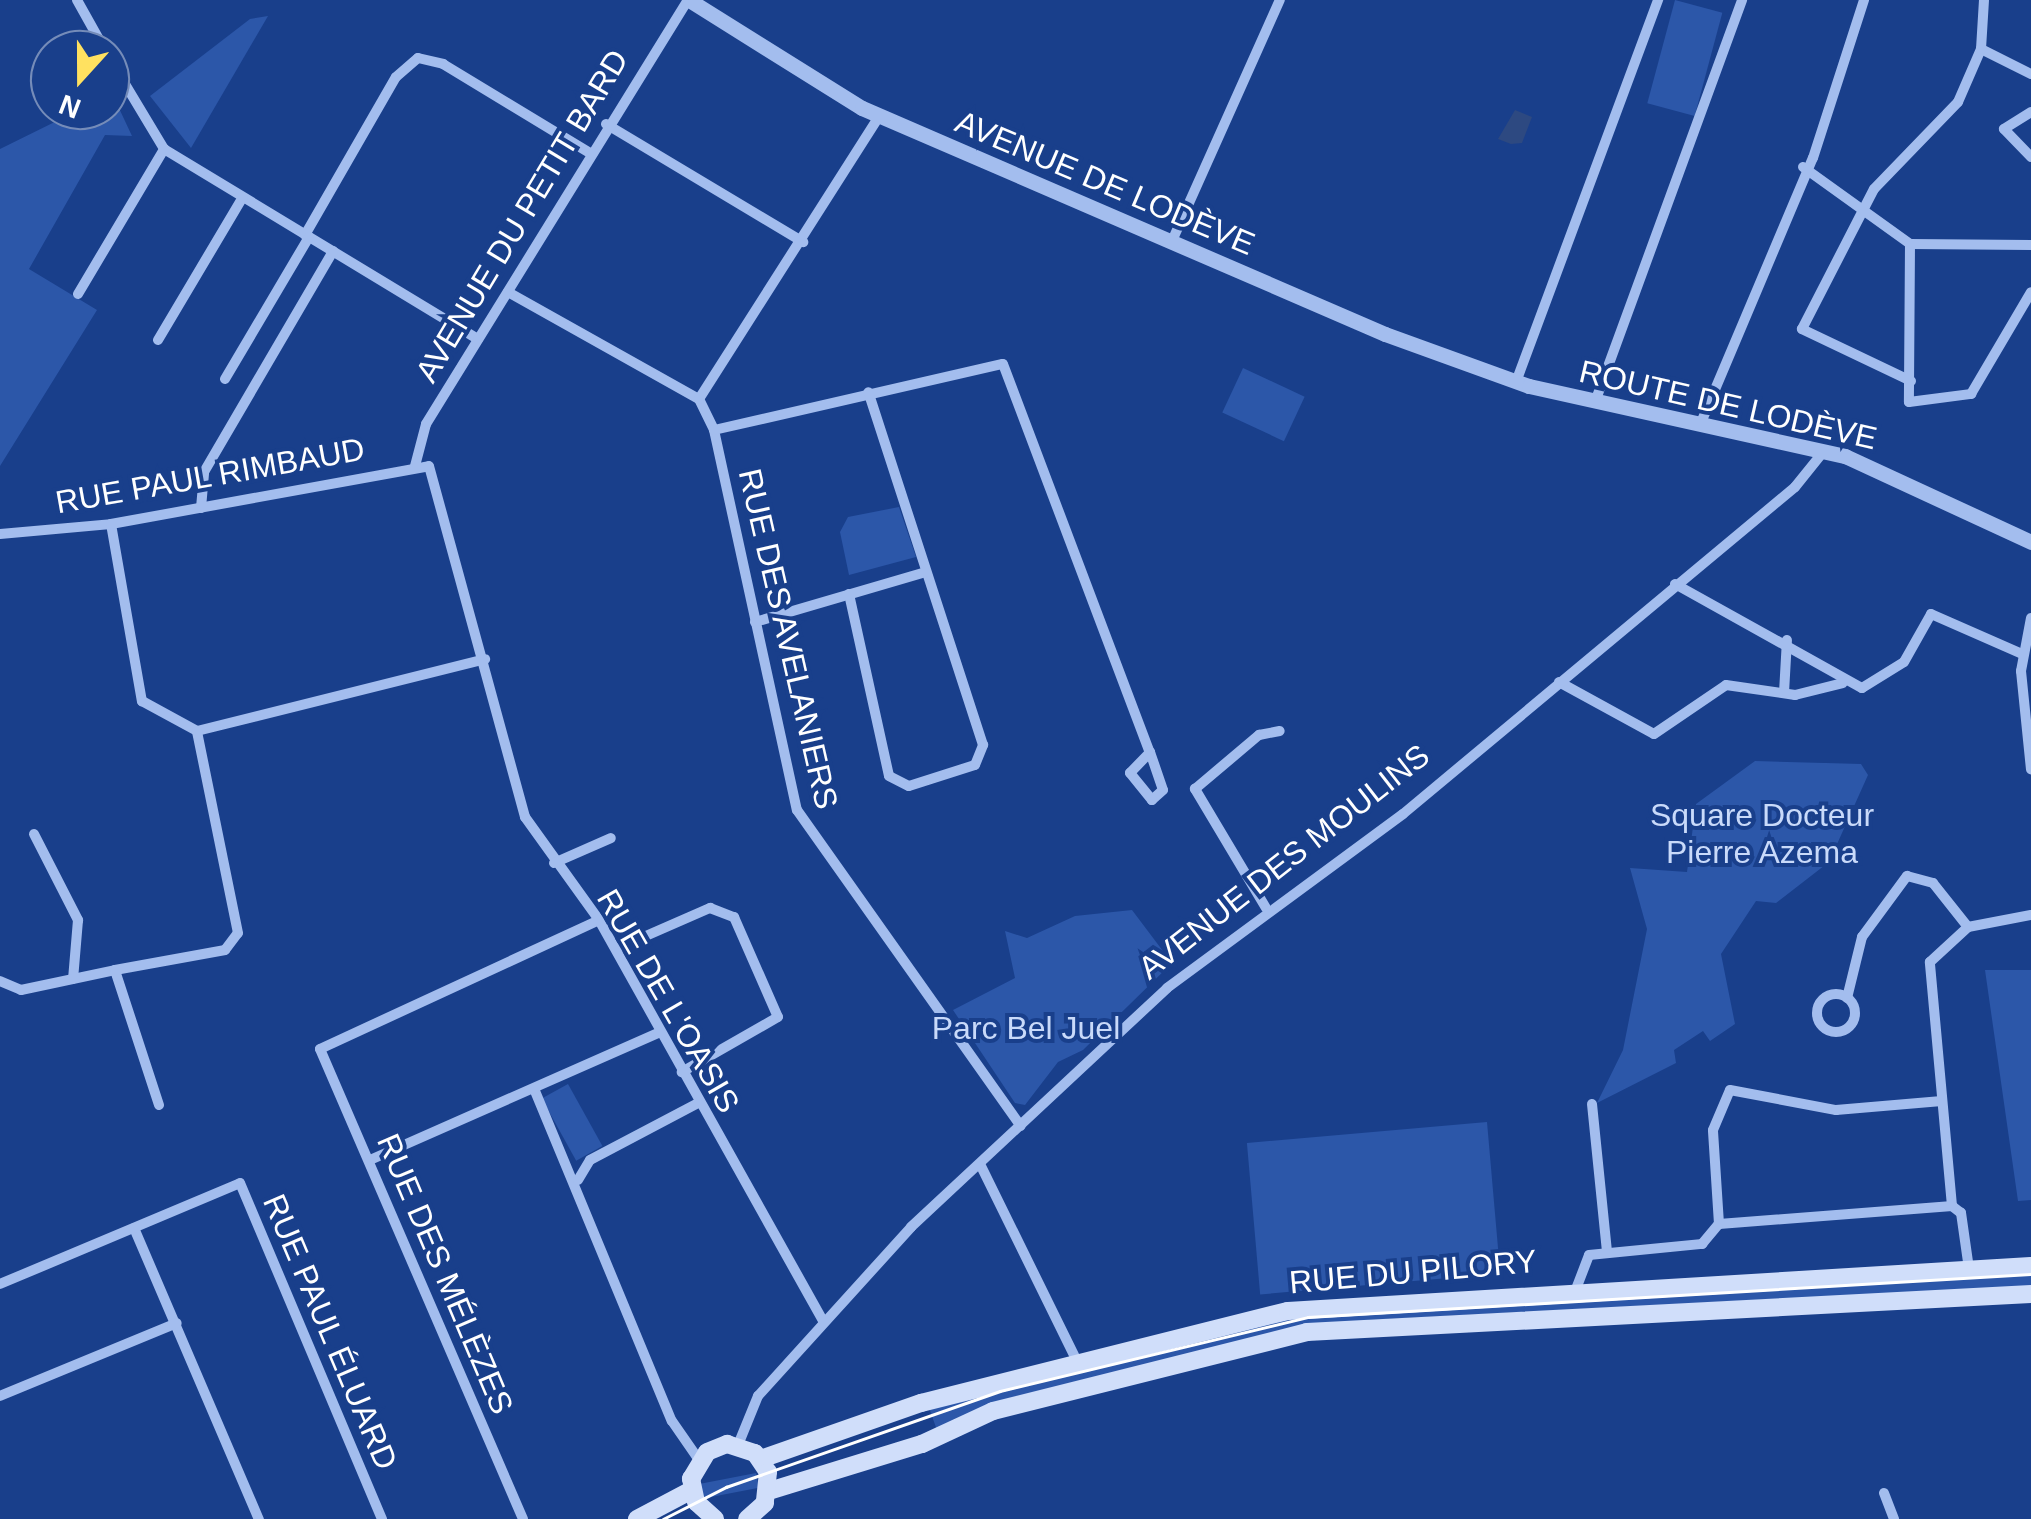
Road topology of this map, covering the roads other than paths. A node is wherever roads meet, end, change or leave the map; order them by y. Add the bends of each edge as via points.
1 (78, 0) edge
2 (689, 0) edge
3 (1280, 0) edge
4 (1658, 0) edge
5 (1742, 0) edge
6 (1864, 0) edge
7 (1984, 0) edge
8 (94, 30) edge
9 (1981, 49) junction
10 (2031, 74) edge
11 (130, 92) edge
12 (2031, 112) edge
13 (879, 116) junction
14 (606, 124) junction
15 (164, 149) junction
16 (590, 153) junction
17 (2031, 156) edge
18 (1803, 166) junction
19 (243, 197) junction
20 (1866, 209) junction
21 (307, 236) junction
22 (1172, 241) junction
23 (803, 242) junction
24 (1910, 244) junction
25 (2031, 245) edge
26 (332, 251) junction
27 (508, 292) junction
28 (2031, 292) edge
29 (78, 294) dead end
30 (478, 339) junction
31 (158, 340) dead end
32 (225, 379) dead end
33 (1911, 381) junction
34 (1516, 382) junction
35 (868, 392) junction
36 (699, 400) junction
37 (1595, 402) junction
38 (1700, 425) junction
39 (714, 430) junction
40 (1824, 450) junction
41 (415, 466) junction
42 (429, 466) joint
43 (200, 508) junction
44 (110, 524) junction
45 (0, 534) edge
46 (2031, 542) edge
47 (926, 572) junction
48 (1675, 584) junction
49 (848, 594) junction
50 (2031, 618) edge
51 (756, 622) junction
52 (1788, 640) junction
53 (2022, 654) junction
54 (485, 659) junction
55 (1559, 682) junction
56 (1843, 683) junction
57 (1784, 692) junction
58 (1280, 731) dead end
59 (197, 732) junction
60 (1150, 752) dead end
61 (2031, 769) edge
62 (34, 834) dead end
63 (612, 838) dead end
64 (554, 863) junction
65 (1266, 908) junction
66 (2031, 915) edge
67 (599, 920) junction
68 (1968, 927) junction
69 (616, 949) junction
70 (115, 970) junction
71 (73, 978) junction
72 (0, 982) edge
73 (1848, 998) dead end
74 (660, 1032) junction
75 (682, 1072) junction
76 (534, 1091) junction
77 (1942, 1101) junction
78 (698, 1103) junction
79 (1592, 1104) dead end
80 (159, 1105) dead end
81 (1021, 1126) junction
82 (370, 1160) junction
83 (980, 1164) junction
84 (578, 1180) junction
85 (1952, 1206) junction
86 (1720, 1224) junction
87 (134, 1228) junction
88 (1608, 1251) junction
89 (2031, 1266) edge
90 (1969, 1269) junction
91 (0, 1284) edge
92 (1576, 1289) junction
93 (2031, 1294) edge
94 (824, 1322) junction
95 (177, 1324) junction
96 (1078, 1363) junction
97 (0, 1396) edge
98 (738, 1445) junction
99 (761, 1459) junction
100 (699, 1460) junction
101 (692, 1490) junction
102 (769, 1492) junction
103 (1884, 1492) dead end
104 (259, 1519) edge
105 (382, 1519) edge
106 (523, 1519) edge
107 (637, 1519) edge
108 (715, 1519) edge
109 (747, 1519) edge
110 (1894, 1519) edge

1 - 8 street
2 - 13 street, AVENUE DE LODÈVE
2 - 14 street, AVENUE DU PETIT BARD
3 - 22 street
4 - 34 street
5 - 37 street
6 - 18 street
7 - 9 street
9 - 10 street
9 - 20 street via 1944,124 1874,188
11 - 15 street
12 - 17 street via 2004,129
13 - 22 street, AVENUE DE LODÈVE
13 - 23 street
14 - 16 street, AVENUE DU PETIT BARD
14 - 23 street
15 - 19 street
15 - 29 street
16 - 21 street via 442,64 404,65
16 - 27 street, AVENUE DU PETIT BARD
18 - 20 street
18 - 38 street
19 - 21 street
19 - 31 street
20 - 24 street
20 - 33 street via 1802,330
21 - 26 street
21 - 32 street
22 - 34 street, AVENUE DE LODÈVE
23 - 36 street
24 - 25 street
24 - 33 street
26 - 30 street
26 - 43 street via 204,472
27 - 30 street, AVENUE DU PETIT BARD
27 - 36 street
28 - 33 street via 1971,394 1909,402
30 - 41 street, AVENUE DU PETIT BARD via 426,424
34 - 37 street, ROUTE DE LODÈVE
35 - 39 street
35 - 47 street
35 - 60 street via 994,360 1010,371
36 - 39 street, RUE DES AVELANIERS
37 - 38 street, ROUTE DE LODÈVE
38 - 40 street, ROUTE DE LODÈVE
39 - 51 street, RUE DES AVELANIERS
40 - 46 street, ROUTE DE LODÈVE via 1929,488
40 - 48 street, AVENUE DES MOULINS via 1795,487
41 - 42 street, RUE PAUL RIMBAUD
41 - 43 street, RUE PAUL RIMBAUD
42 - 54 street, RUE DE L'OASIS
43 - 44 street, RUE PAUL RIMBAUD
44 - 45 street, RUE PAUL RIMBAUD
44 - 59 street via 142,700
47 - 49 street
47 - 49 street via 984,745 974,765 909,786 889,776
48 - 52 street
48 - 55 street, AVENUE DES MOULINS
49 - 51 street
50 - 53 street
51 - 81 street, RUE DES AVELANIERS via 806,830
52 - 56 street
52 - 57 street
53 - 56 street via 1931,614 1904,662 1866,687
53 - 61 street
54 - 59 street
54 - 64 street, RUE DE L'OASIS via 526,816
55 - 57 street via 1654,734 1726,685
55 - 65 street, AVENUE DES MOULINS via 1403,814
56 - 57 street
58 - 65 street via 1259,735 1202,774 1195,790
59 - 70 street via 238,934 225,950
62 - 71 street via 78,920
63 - 64 street
64 - 67 street, RUE DE L'OASIS
65 - 81 street, AVENUE DES MOULINS
66 - 68 street
67 - 69 street, RUE DE L'OASIS
67 - 82 street, RUE DES MÉLÈZES via 320,1049
68 - 73 street via 1925,878 1907,876 1862,937
68 - 77 street via 1930,962
69 - 74 street, RUE DE L'OASIS
69 - 75 street via 710,908 734,917 778,1017
70 - 71 street
70 - 80 street
71 - 72 street via 22,990
74 - 75 street, RUE DE L'OASIS
74 - 76 street
75 - 78 street, RUE DE L'OASIS
76 - 82 street
76 - 84 street
77 - 85 street
77 - 86 street via 1836,1110 1730,1090 1713,1130
78 - 84 street via 590,1160
78 - 94 street, RUE DE L'OASIS
79 - 88 street
81 - 83 street, AVENUE DES MOULINS
82 - 106 street, RUE DES MÉLÈZES
83 - 94 street, AVENUE DES MOULINS
83 - 96 street
84 - 100 street via 672,1422
85 - 86 street
85 - 90 street via 1961,1213
86 - 88 street via 1702,1244
87 - 91 street, RUE PAUL ÉLUARD
87 - 95 street
87 - 105 street, RUE PAUL ÉLUARD via 240,1184
88 - 92 street via 1580,1266
89 - 90 main road, RUE DU PILORY
90 - 92 main road, RUE DU PILORY
92 - 96 main road, RUE DU PILORY via 1288,1311
93 - 102 main road, RUE DU PILORY via 1307,1332 993,1412 922,1444
94 - 98 street, AVENUE DES MOULINS via 758,1396
95 - 97 street
95 - 104 street
96 - 99 main road, RUE DU PILORY via 920,1402
98 - 99 main road
98 - 100 main road
99 - 102 main road
100 - 101 main road
101 - 107 main road
101 - 108 main road
102 - 109 main road
103 - 110 street

